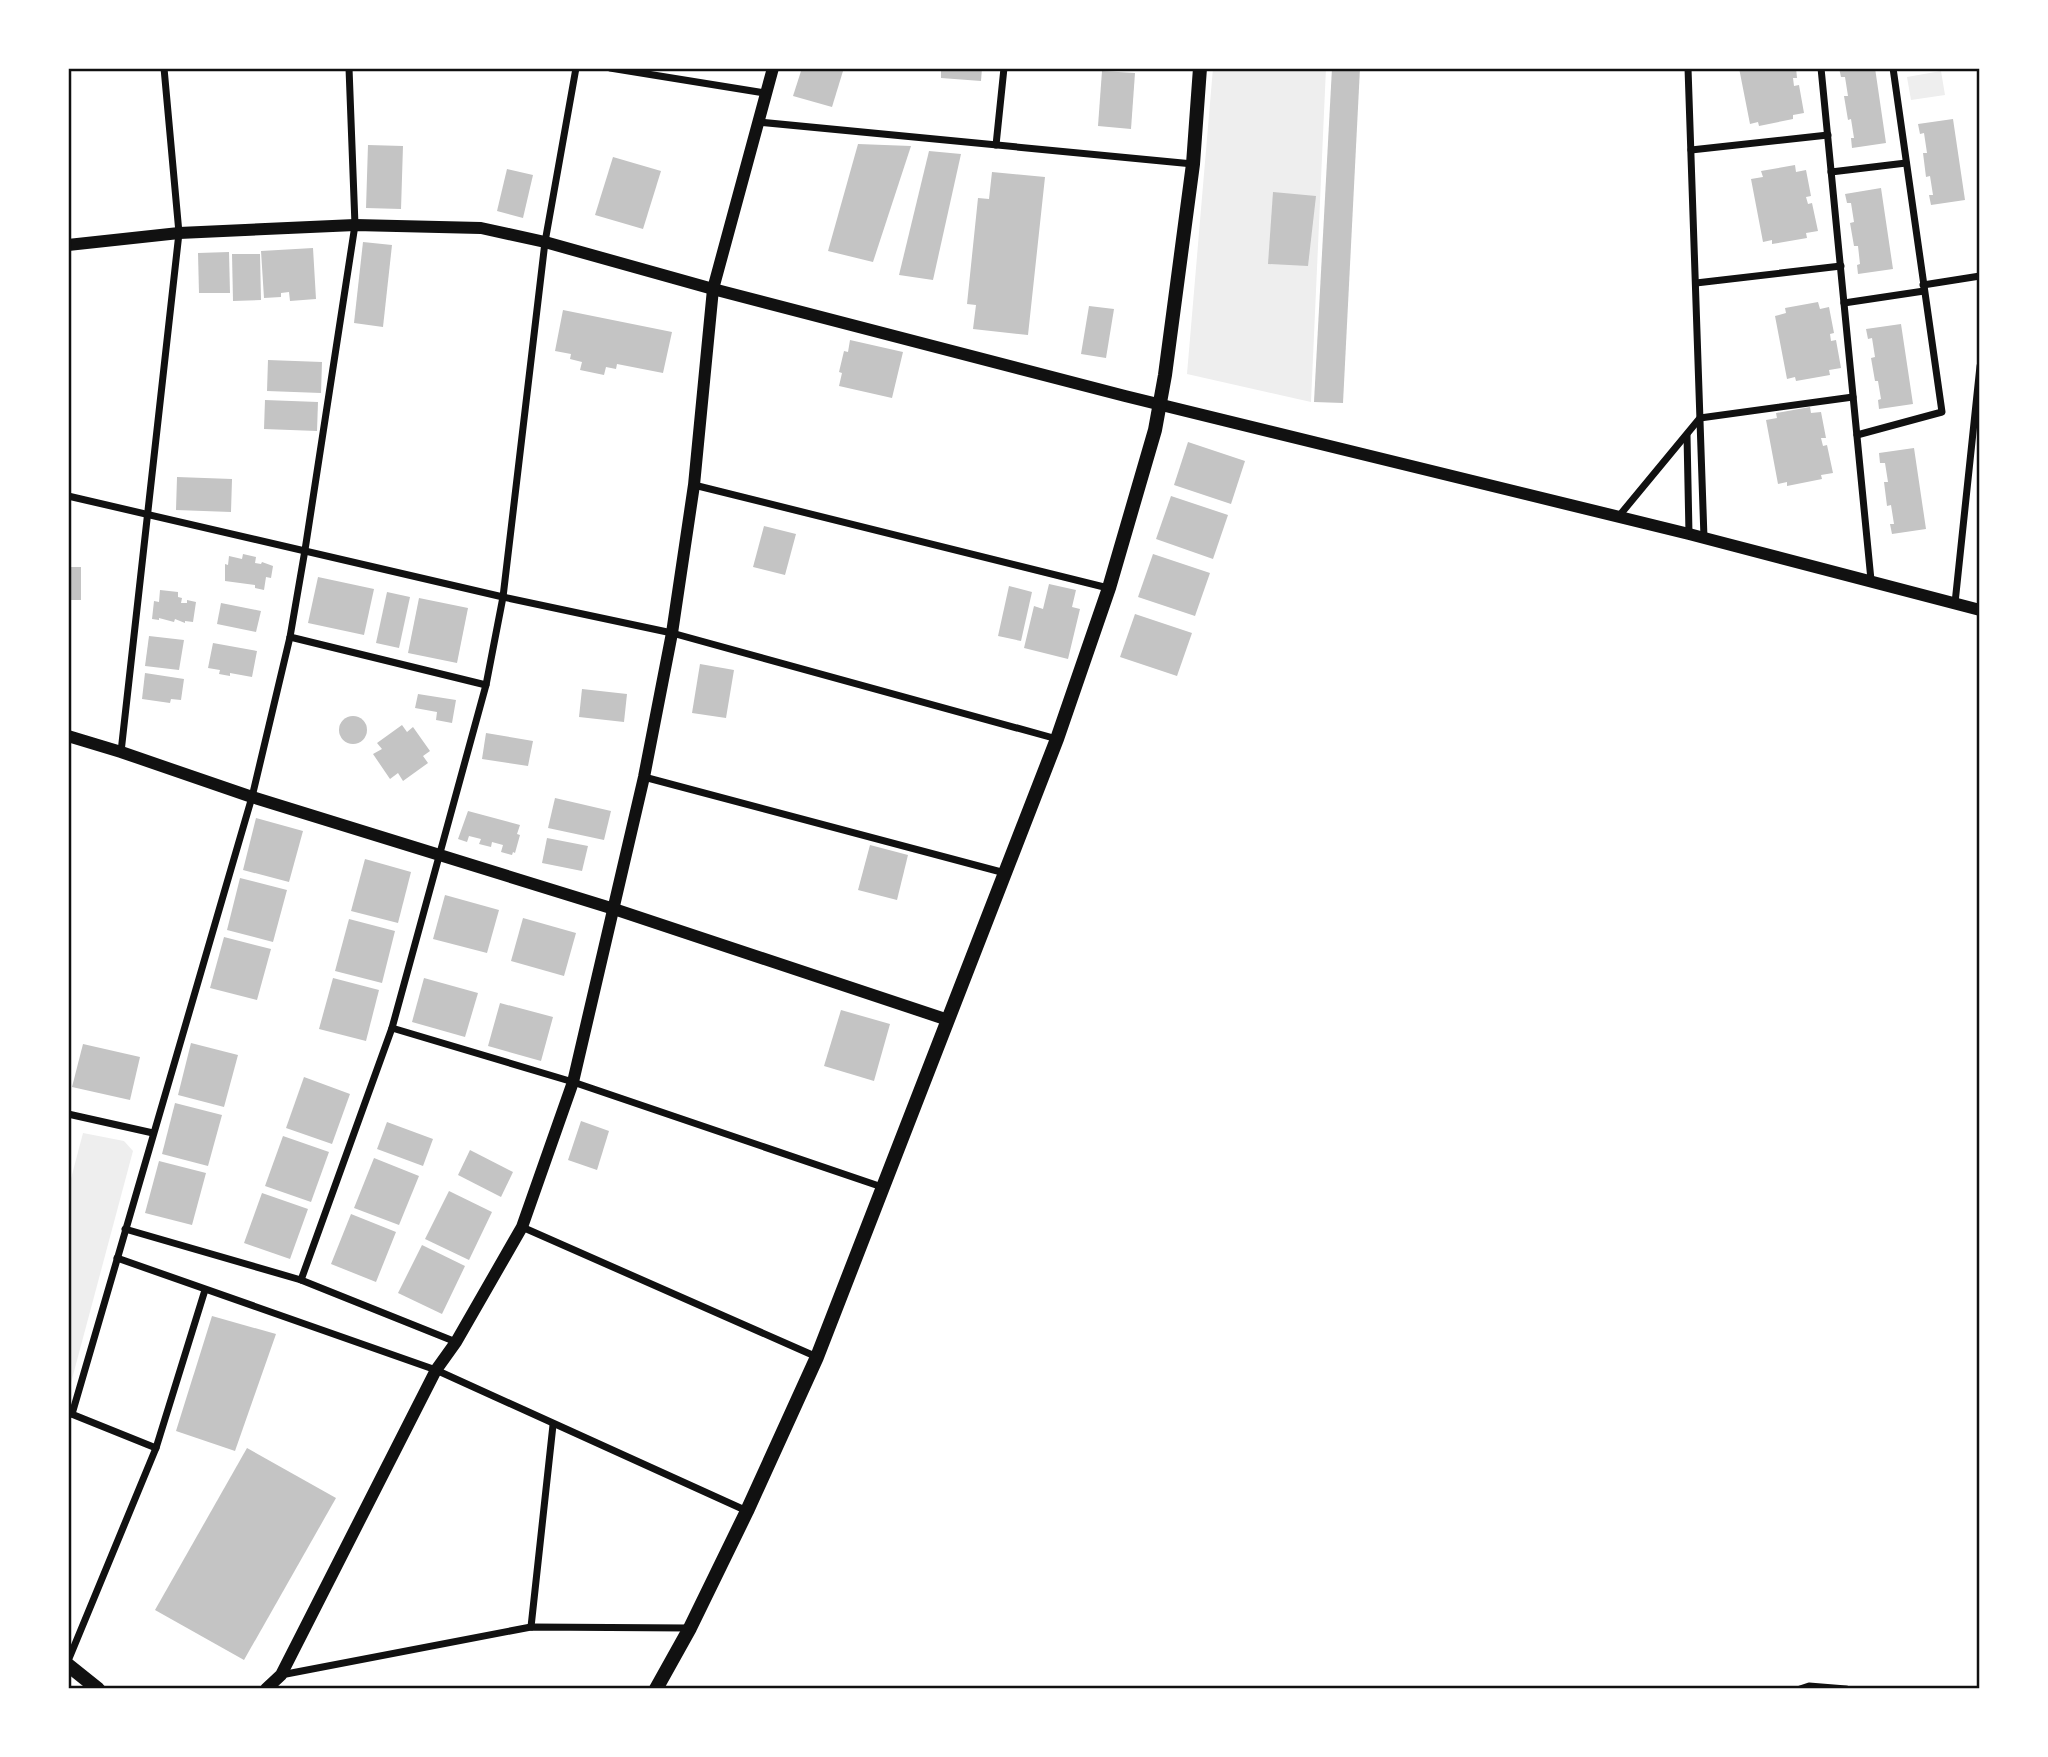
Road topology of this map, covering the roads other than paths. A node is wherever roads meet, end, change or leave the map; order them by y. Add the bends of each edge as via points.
1 (164, 68) edge
2 (349, 68) edge
3 (576, 68) edge
4 (610, 68) edge
5 (773, 68) edge
6 (1004, 68) edge
7 (1200, 68) edge
8 (1688, 68) edge
9 (1821, 68) edge
10 (1893, 68) edge
11 (765, 93) junction
12 (757, 122) junction
13 (1828, 135) junction
14 (996, 145) junction
15 (1691, 150) junction
16 (1906, 163) junction
17 (1193, 164) junction
18 (1831, 172) junction
19 (355, 225) junction
20 (180, 233) junction
21 (545, 242) junction
22 (68, 245) edge
23 (1841, 266) junction
24 (1980, 276) edge
25 (1696, 283) junction
26 (1924, 288) junction
27 (713, 289) junction
28 (1844, 303) junction
29 (1980, 366) edge
30 (1853, 397) junction
31 (1160, 404) junction
32 (1700, 418) junction
33 (1686, 435) junction
34 (1857, 435) junction
35 (694, 485) junction
36 (68, 496) edge
37 (149, 513) junction
38 (1618, 518) junction
39 (1689, 534) junction
40 (1704, 538) junction
41 (305, 550) junction
42 (1871, 580) junction
43 (1109, 588) junction
44 (503, 597) junction
45 (1955, 604) junction
46 (1980, 610) edge
47 (672, 632) junction
48 (289, 637) junction
49 (486, 685) junction
50 (68, 736) edge
51 (1057, 739) junction
52 (121, 752) junction
53 (644, 777) junction
54 (252, 797) junction
55 (440, 856) junction
56 (1006, 874) junction
57 (614, 909) junction
58 (948, 1020) junction
59 (391, 1028) junction
60 (573, 1082) junction
61 (68, 1114) edge
62 (153, 1133) junction
63 (882, 1187) junction
64 (522, 1227) junction
65 (125, 1229) junction
66 (117, 1258) junction
67 (301, 1280) junction
68 (205, 1290) junction
69 (456, 1342) junction
70 (817, 1357) junction
71 (436, 1370) junction
72 (70, 1413) edge
73 (553, 1425) junction
74 (156, 1448) junction
75 (747, 1511) junction
76 (531, 1627) junction
77 (690, 1628) junction
78 (68, 1663) edge
79 (281, 1675) junction
80 (98, 1689) edge
81 (266, 1689) edge
82 (656, 1689) edge
83 (1800, 1689) edge
84 (1846, 1689) edge

1 - 20 street
2 - 19 street
3 - 21 street
4 - 11 street
5 - 11 street
6 - 14 street
7 - 17 main road
8 - 15 street
9 - 13 street
10 - 16 street
11 - 12 street
12 - 14 street
12 - 27 street
13 - 15 street
13 - 18 street
14 - 17 street
15 - 25 street
16 - 18 street
16 - 26 street
17 - 31 main road
18 - 23 street
19 - 20 street
19 - 21 street via 481,228
19 - 41 street
20 - 22 street
20 - 37 street
21 - 27 street
21 - 44 street
23 - 25 street
23 - 28 street
24 - 26 street
25 - 32 street
26 - 28 street
26 - 34 street via 1942,412
27 - 31 street
27 - 35 street
28 - 30 street
29 - 45 street
30 - 32 street
30 - 34 street
31 - 38 street
31 - 43 main road
32 - 33 street
32 - 40 street
33 - 38 street
33 - 39 street
34 - 42 street
35 - 43 street
35 - 47 street
36 - 37 street
37 - 41 street
37 - 52 street
38 - 39 street
39 - 40 street
40 - 42 street
41 - 44 street
41 - 48 street
42 - 45 street
43 - 51 main road
44 - 47 street
44 - 49 street
45 - 46 street
47 - 51 street
47 - 53 street
48 - 49 street
48 - 54 street
49 - 55 street
50 - 52 street
51 - 56 main road
52 - 54 street
53 - 56 street
53 - 57 street
54 - 55 street
54 - 62 street
55 - 57 street
55 - 59 street
56 - 58 main road
57 - 58 street
57 - 60 street
58 - 63 main road
59 - 60 street
59 - 67 street
60 - 63 street
60 - 64 street
61 - 62 street
62 - 65 street
63 - 70 main road
64 - 69 street
64 - 70 street
65 - 66 street
65 - 67 street
66 - 68 street
66 - 72 street
67 - 69 street
68 - 71 street
68 - 74 street
69 - 71 street
70 - 75 main road
71 - 73 street
71 - 79 street
72 - 74 street
73 - 75 street
73 - 76 street
74 - 78 street
75 - 77 main road
76 - 77 street
76 - 79 street
77 - 82 main road
78 - 80 main road
79 - 81 street
83 - 84 street

